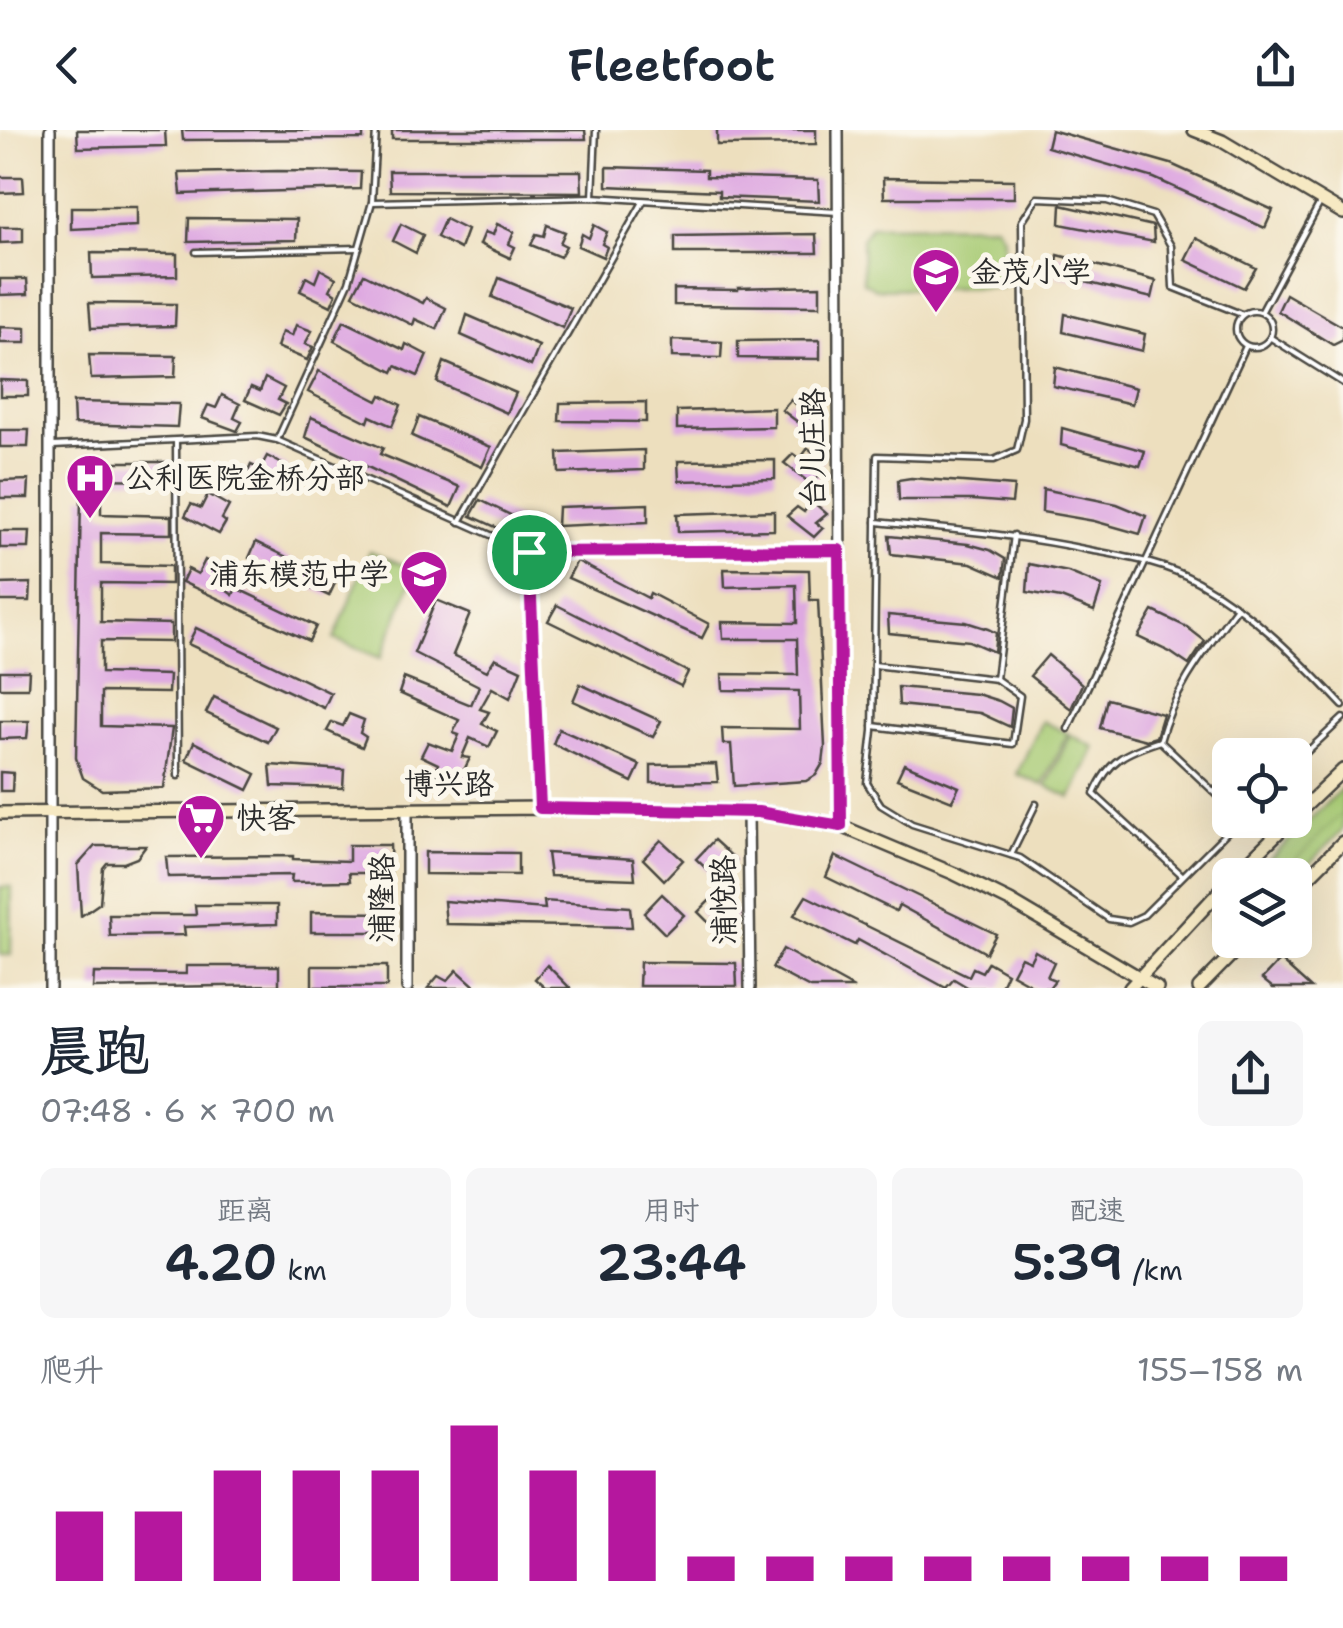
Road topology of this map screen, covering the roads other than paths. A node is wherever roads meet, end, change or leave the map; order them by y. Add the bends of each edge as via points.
1 (50, 130) edge
2 (376, 130) edge
3 (596, 130) edge
4 (838, 130) edge
5 (1194, 130) edge
6 (1221, 136) edge
7 (593, 198) junction
8 (1322, 200) junction
9 (372, 202) junction
10 (643, 202) junction
11 (838, 212) junction
12 (1343, 214) edge
13 (359, 248) junction
14 (196, 252) dead end
15 (1262, 311) junction
16 (1242, 314) junction
17 (1270, 338) junction
18 (1246, 346) junction
19 (1343, 383) edge
20 (277, 440) junction
21 (176, 442) junction
22 (50, 446) junction
23 (460, 522) junction
24 (875, 522) junction
25 (1014, 535) junction
26 (839, 550) junction
27 (529, 552) junction
28 (1145, 561) junction
29 (1238, 607) junction
30 (874, 666) junction
31 (996, 680) junction
32 (1343, 706) edge
33 (1343, 718) edge
34 (873, 726) junction
35 (1068, 729) dead end
36 (1160, 741) junction
37 (1312, 747) edge
38 (1343, 770) edge
39 (178, 776) dead end
40 (1212, 790) edge
41 (1312, 800) edge
42 (1036, 804) dead end
43 (540, 808) junction
44 (407, 809) junction
45 (50, 811) junction
46 (748, 812) junction
47 (0, 813) edge
48 (841, 826) junction
49 (1220, 838) edge
50 (1273, 838) edge
51 (1343, 842) edge
52 (1011, 855) junction
53 (1252, 858) edge
54 (1312, 873) edge
55 (1183, 876) junction
56 (1212, 899) edge
57 (1228, 958) edge
58 (1134, 983) edge
59 (50, 988) edge
60 (407, 988) edge
61 (750, 988) edge
62 (1157, 988) edge
63 (1199, 988) edge

1 - 22 street
2 - 9 lane
3 - 7 lane
4 - 11 street, 台儿庄路
5 - 6 street
6 - 8 street
7 - 9 lane
7 - 10 lane
8 - 12 street
8 - 15 lane
9 - 13 lane
10 - 11 lane
10 - 23 lane
11 - 26 street, 台儿庄路
13 - 14 lane
13 - 20 lane
15 - 16 lane
15 - 17 lane via 1273,329
16 - 18 lane via 1236,325
16 - 24 lane via 1173,287 1171,246 1154,215 1107,202 1036,198 1022,221 1024,419 1017,450 994,460 877,456
17 - 18 lane
17 - 19 lane
18 - 28 lane
20 - 21 lane
20 - 23 lane
21 - 22 lane
21 - 39 lane
22 - 45 street
23 - 27 lane
24 - 25 lane
24 - 30 lane
25 - 28 lane
25 - 31 lane
26 - 27 lane
26 - 48 street, 台儿庄路
27 - 43 lane
28 - 29 lane via 1195,580
28 - 35 lane
29 - 32 lane
29 - 36 lane via 1177,693
30 - 31 lane
30 - 34 lane
31 - 34 lane via 1020,696 1013,744
33 - 37 lane
34 - 52 lane via 867,783 881,805 912,824
36 - 40 lane
36 - 55 lane via 1123,753 1094,794
38 - 41 street
42 - 52 lane
43 - 44 street, 博兴路
43 - 46 street, 博兴路
44 - 45 street, 博兴路
44 - 60 street, 浦隆路
45 - 47 street, 博兴路
45 - 59 street
46 - 48 street, 博兴路
46 - 61 street, 浦悦路
48 - 58 street, 博兴路 via 1010,901
49 - 55 lane
50 - 53 street
51 - 54 street
52 - 55 lane via 1109,919 1129,922
56 - 58 street
57 - 63 street
58 - 62 street, 博兴路

